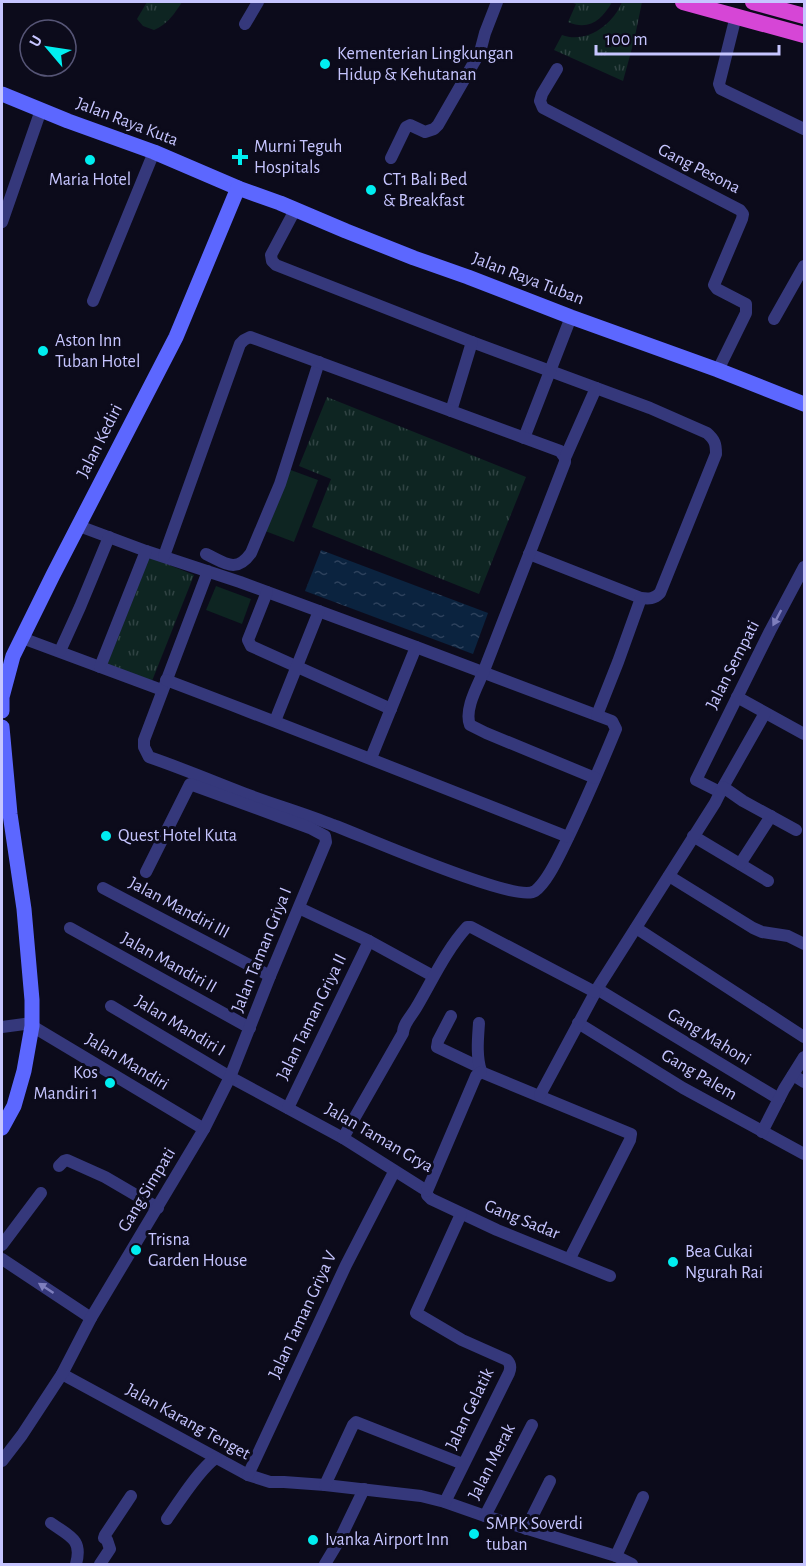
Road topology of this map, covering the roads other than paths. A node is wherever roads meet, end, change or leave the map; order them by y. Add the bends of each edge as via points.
1 (258, 2) edge
2 (496, 2) edge
3 (683, 2) edge
4 (753, 2) edge
5 (736, 16) junction
6 (804, 16) edge
7 (245, 24) dead end
8 (804, 35) edge
9 (557, 69) dead end
10 (2, 94) edge
11 (41, 110) junction
12 (804, 129) edge
13 (154, 152) junction
14 (391, 158) dead end
15 (238, 188) junction
16 (295, 210) junction
17 (2, 222) edge
18 (804, 266) edge
19 (93, 301) dead end
20 (571, 317) junction
21 (774, 320) dead end
22 (472, 342) junction
23 (319, 362) junction
24 (718, 370) junction
25 (550, 371) junction
26 (596, 388) junction
27 (804, 404) edge
28 (451, 411) junction
29 (524, 438) junction
30 (565, 458) junction
31 (79, 526) junction
32 (109, 537) junction
33 (146, 550) junction
34 (206, 554) dead end
35 (529, 554) junction
36 (164, 556) junction
37 (804, 567) edge
38 (208, 571) junction
39 (267, 592) junction
40 (641, 598) junction
41 (319, 611) junction
42 (22, 638) junction
43 (416, 647) junction
44 (60, 651) junction
45 (100, 667) junction
46 (297, 667) junction
47 (483, 673) junction
48 (164, 685) junction
49 (737, 697) junction
50 (391, 709) junction
51 (2, 711) edge
52 (765, 713) junction
53 (597, 715) junction
54 (275, 721) junction
55 (2, 726) edge
56 (804, 734) edge
57 (371, 758) junction
58 (595, 778) junction
59 (722, 789) junction
60 (771, 816) junction
61 (6, 819) edge
62 (311, 823) junction
63 (796, 830) dead end
64 (693, 836) junction
65 (568, 837) junction
66 (740, 864) junction
67 (146, 872) dead end
68 (669, 876) junction
69 (768, 880) dead end
70 (103, 888) dead end
71 (298, 908) junction
72 (70, 928) dead end
73 (636, 928) junction
74 (369, 941) junction
75 (804, 944) edge
76 (270, 976) junction
77 (434, 976) junction
78 (596, 991) junction
79 (111, 1006) dead end
80 (451, 1016) dead end
81 (479, 1023) dead end
82 (578, 1023) junction
83 (32, 1025) junction
84 (2, 1027) edge
85 (250, 1028) junction
86 (804, 1037) edge
87 (804, 1057) edge
88 (480, 1069) junction
89 (793, 1075) junction
90 (230, 1077) junction
91 (804, 1082) edge
92 (540, 1095) junction
93 (779, 1099) junction
94 (288, 1108) junction
95 (2, 1128) edge
96 (204, 1129) junction
97 (762, 1132) junction
98 (343, 1138) junction
99 (804, 1154) edge
100 (59, 1166) dead end
101 (394, 1172) junction
102 (427, 1191) junction
103 (41, 1193) dead end
104 (158, 1208) junction
105 (461, 1214) junction
106 (2, 1245) edge
107 (570, 1258) junction
108 (2, 1259) edge
109 (610, 1276) dead end
110 (91, 1318) junction
111 (62, 1374) junction
112 (532, 1425) dead end
113 (216, 1458) junction
114 (2, 1461) edge
115 (463, 1464) junction
116 (248, 1475) junction
117 (550, 1481) dead end
118 (325, 1485) junction
119 (364, 1489) junction
120 (131, 1496) dead end
121 (643, 1497) dead end
122 (445, 1502) junction
123 (485, 1516) junction
124 (167, 1519) dead end
125 (51, 1523) dead end
126 (526, 1529) junction
127 (616, 1556) junction
128 (76, 1564) edge
129 (100, 1564) edge
130 (325, 1564) edge
131 (632, 1564) edge

1 - 7 street
2 - 14 street via 480,52 438,125 425,132 406,127
3 - 5 highway
4 - 6 highway
5 - 8 highway
5 - 12 street via 721,89
9 - 24 street, Gang Pesona via 542,94 543,108 743,214 714,285 747,308
10 - 11 main road, Jalan Raya Kuta
11 - 13 main road, Jalan Raya Kuta
11 - 17 street
13 - 15 main road, Jalan Raya Kuta
13 - 19 street
15 - 16 main road, Jalan Raya Tuban
15 - 31 main road, Jalan Kediri via 176,337
16 - 20 main road, Jalan Raya Tuban
16 - 22 street via 271,255 276,265
18 - 21 street
20 - 24 main road, Jalan Raya Tuban
20 - 25 street
22 - 25 street
22 - 28 street
23 - 28 street
23 - 34 street via 280,484 251,553 238,566
23 - 36 street via 250,337 240,344
24 - 27 main road, Jalan Raya Tuban
25 - 26 street
25 - 29 street
26 - 30 street
26 - 40 street via 707,434 716,444 716,454 660,593 650,599
28 - 29 street
29 - 30 street via 560,451
30 - 35 street
31 - 32 street
31 - 42 main road, Jalan Kediri
32 - 33 street
32 - 44 street
33 - 36 street
33 - 45 street
35 - 40 street
35 - 47 street
36 - 38 street
37 -> 49 street, Jalan Sempati
38 - 39 street
38 - 48 street
39 - 41 street
39 - 46 street via 249,644
40 - 53 street
41 - 43 street
41 - 46 street
42 - 44 street
42 - 51 main road, Jalan Kediri via 9,668
43 - 47 street
43 - 50 street
44 - 45 street
45 - 48 street
46 - 50 street
46 - 54 street
47 - 53 street
47 - 58 street via 471,706 470,725
48 - 54 street
48 - 62 street via 144,740 149,757
49 - 52 street
49 - 59 street, Jalan Sempati via 696,780
50 - 57 street
52 - 56 street
52 - 59 street
53 - 58 street via 612,721 616,729
54 - 57 street
55 - 61 main road
57 - 65 street
58 - 65 street
59 - 60 street
59 - 64 street
60 - 63 street
60 - 66 street
61 - 83 main road via 24,909
62 - 65 street via 493,886 532,894 552,870
62 - 67 street via 190,784
62 - 71 street, Jalan Taman Griya I via 326,842
64 - 66 street
64 - 68 street
66 - 69 street
68 - 73 street
68 - 75 street via 753,928
70 - 76 street, Jalan Mandiri III
71 - 74 street
71 - 76 street, Jalan Taman Griya I
72 - 85 street, Jalan Mandiri II
73 - 78 street
73 - 86 street
74 - 77 street
74 - 94 street, Jalan Taman Griya II
76 - 85 street, Jalan Taman Griya I
77 - 78 street, Gang Mahoni via 469,926
77 - 98 street
78 - 82 street
78 - 93 street, Gang Mahoni
79 - 90 street, Jalan Mandiri I
80 - 88 street via 437,1047
81 - 88 street
82 - 92 street
82 - 97 street, Gang Palem
83 - 84 street
83 - 95 main road via 18,1095
83 - 96 street, Jalan Mandiri
85 - 90 street, Jalan Taman Griya I
87 - 89 street
88 - 92 street
88 - 102 street, Jalan Taman Grya
89 - 91 street
89 - 93 street
90 - 94 street, Jalan Taman Grya
90 - 96 street, Gang Simpati
92 - 107 street via 632,1135
93 - 97 street
94 - 98 street, Jalan Taman Grya
96 - 104 street, Gang Simpati
97 - 99 street, Gang Palem
98 - 101 street, Jalan Taman Grya
100 - 104 street via 67,1160
101 - 102 street, Jalan Taman Grya
101 - 116 street, Jalan Taman Griya V
102 - 105 street, Gang Sadar via 431,1199
103 - 106 street
104 - 110 street, Gang Simpati
105 - 107 street, Gang Sadar
105 - 115 street, Jalan Gelatik via 417,1313 510,1365
107 - 109 street, Gang Sadar
110 -> 108 street
110 - 111 street
111 - 113 street, Jalan Karang Tenget
111 - 114 street
112 - 123 street, Jalan Merak
113 - 116 street, Jalan Karang Tenget
113 - 124 street
115 - 118 street via 356,1422
115 - 122 street, Jalan Gelatik
116 - 118 street, Jalan Karang Tenget via 270,1482
117 - 126 street
118 - 119 street, Jalan Karang Tenget
119 - 122 street, Jalan Karang Tenget
119 - 130 street
120 - 129 street via 105,1535 110,1549
121 - 127 street
122 - 123 street, Jalan Karang Tenget
123 - 126 street, Jalan Karang Tenget
125 - 128 street via 78,1544
126 - 127 street, Jalan Karang Tenget
127 - 131 street, Jalan Karang Tenget

